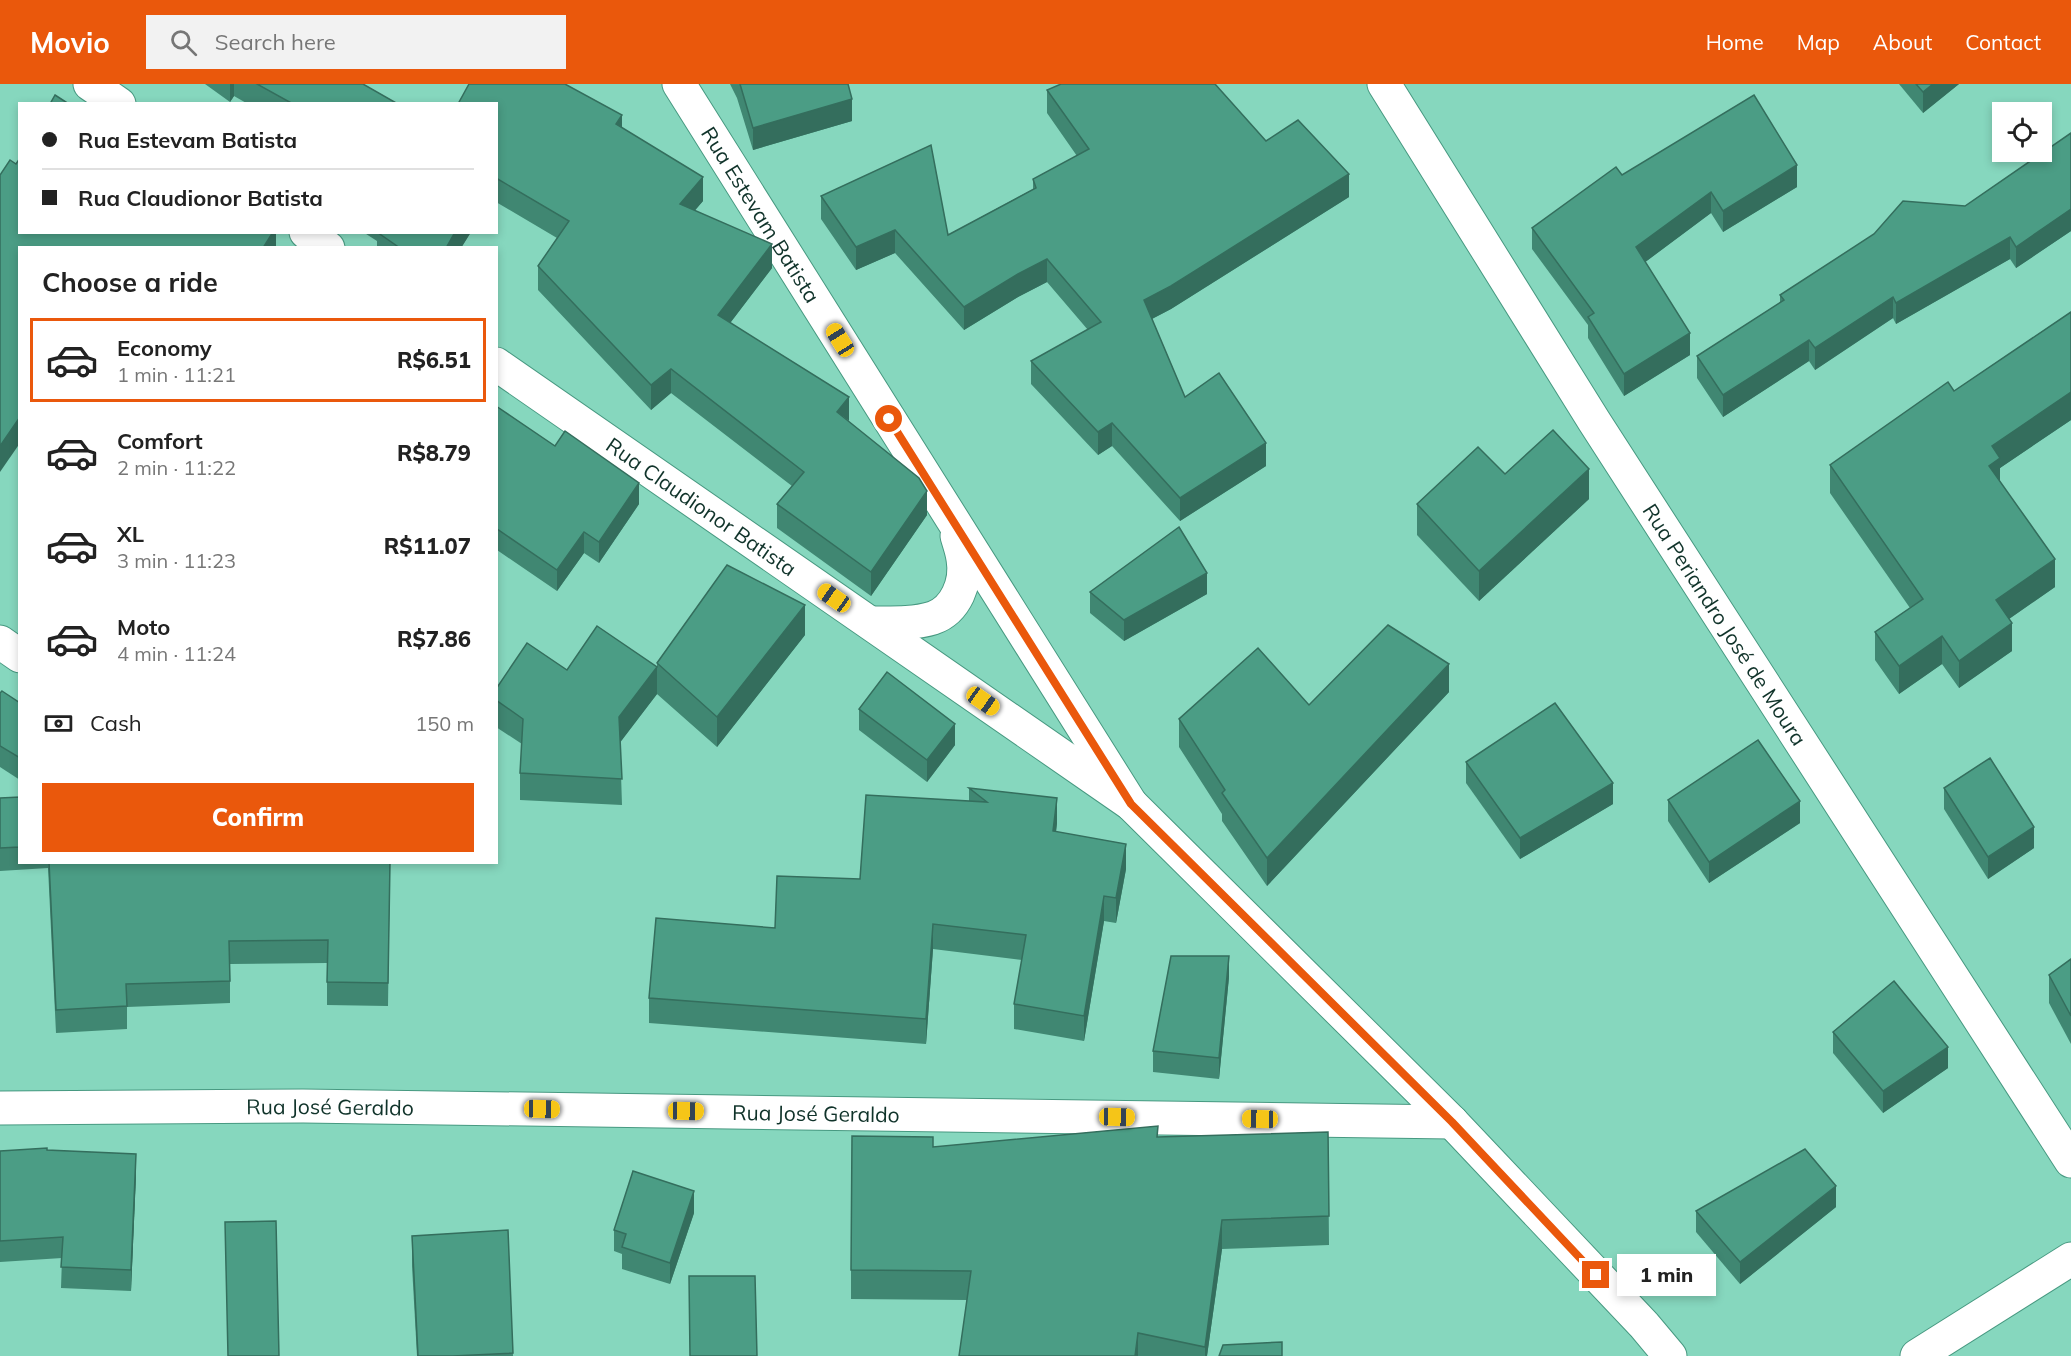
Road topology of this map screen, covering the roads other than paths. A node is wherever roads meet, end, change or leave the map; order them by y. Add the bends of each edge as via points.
1 (90, 84) edge
2 (679, 84) edge
3 (1384, 84) edge
4 (116, 102) edge
5 (309, 234) edge
6 (325, 246) edge
7 (498, 365) edge
8 (951, 517) junction
9 (872, 623) junction
10 (0, 642) edge
11 (18, 655) edge
12 (1131, 804) junction
13 (0, 1108) edge
14 (1452, 1122) junction
15 (2071, 1161) edge
16 (2071, 1259) edge
17 (1670, 1356) edge
18 (1917, 1356) edge

1 - 4 street
2 - 8 street, Rua Estevam Batista
3 - 15 street, Rua Periandro José de Moura via 1594,421
5 - 6 street
7 - 9 street, Rua Claudionor Batista
8 - 9 street via 964,559 957,596 934,618
8 - 12 street, Rua Estevam Batista
9 - 12 street, Rua Claudionor Batista
10 - 11 street
12 - 14 street, Rua Claudionor Batista
13 - 14 street, Rua José Geraldo via 303,1106
14 - 17 street, Rua Claudionor Batista
16 - 18 street

